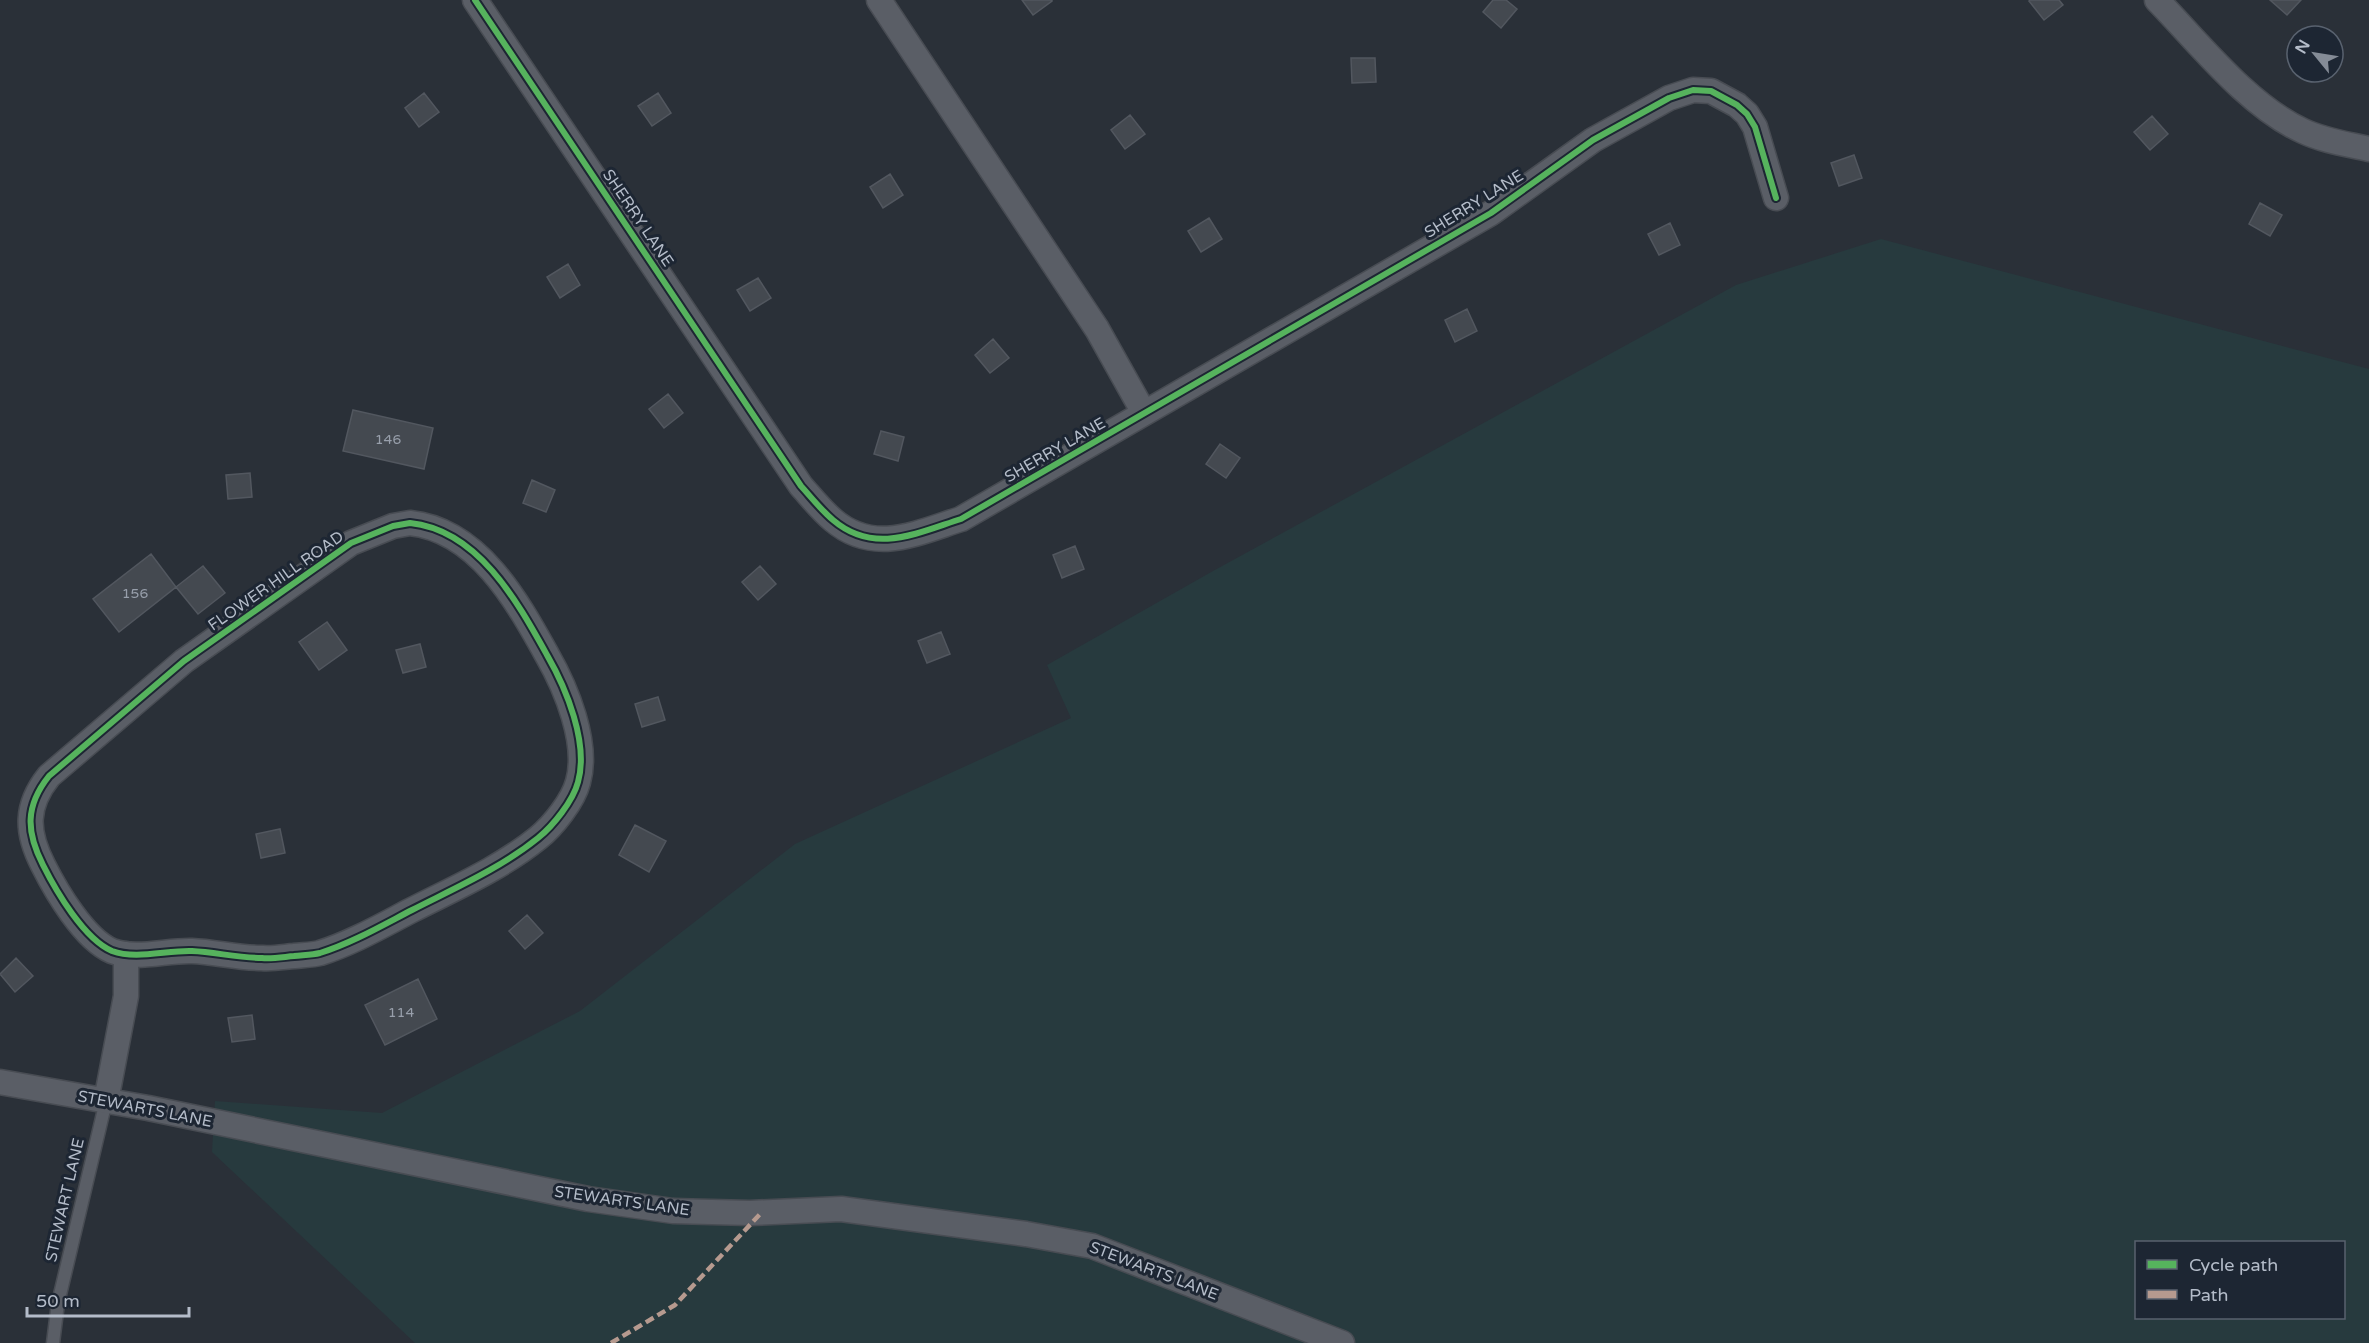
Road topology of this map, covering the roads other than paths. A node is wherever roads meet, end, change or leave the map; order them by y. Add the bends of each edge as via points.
1 (475, 0) edge
2 (879, 0) edge
3 (2157, 0) edge
4 (2369, 149) edge
5 (1776, 198) dead end
6 (1144, 413) junction
7 (126, 954) junction
8 (0, 1082) edge
9 (106, 1101) junction
10 (53, 1343) edge
11 (1342, 1343) edge

1 - 6 street, SHERRY LANE via 801,486 849,531 872,540 900,538 961,519
2 - 6 street via 1097,329
3 - 4 street via 2254,101 2302,131
5 - 6 street, SHERRY LANE via 1755,127 1747,114 1711,91 1693,90 1669,98 1593,140 1491,213
7 - 7 street, FLOWER HILL ROAD via 110,950 91,935 59,897 32,843 30,811 49,776 184,661 351,543 410,523 448,533 480,556 512,596 564,684 580,755 578,782 561,815 538,838 478,876 318,954 263,958 191,951
7 - 9 street via 126,996
8 - 9 street, STEWARTS LANE
9 - 10 lane, STEWART LANE via 58,1302
9 - 11 street, STEWARTS LANE via 588,1199 673,1211 841,1209 1092,1246

